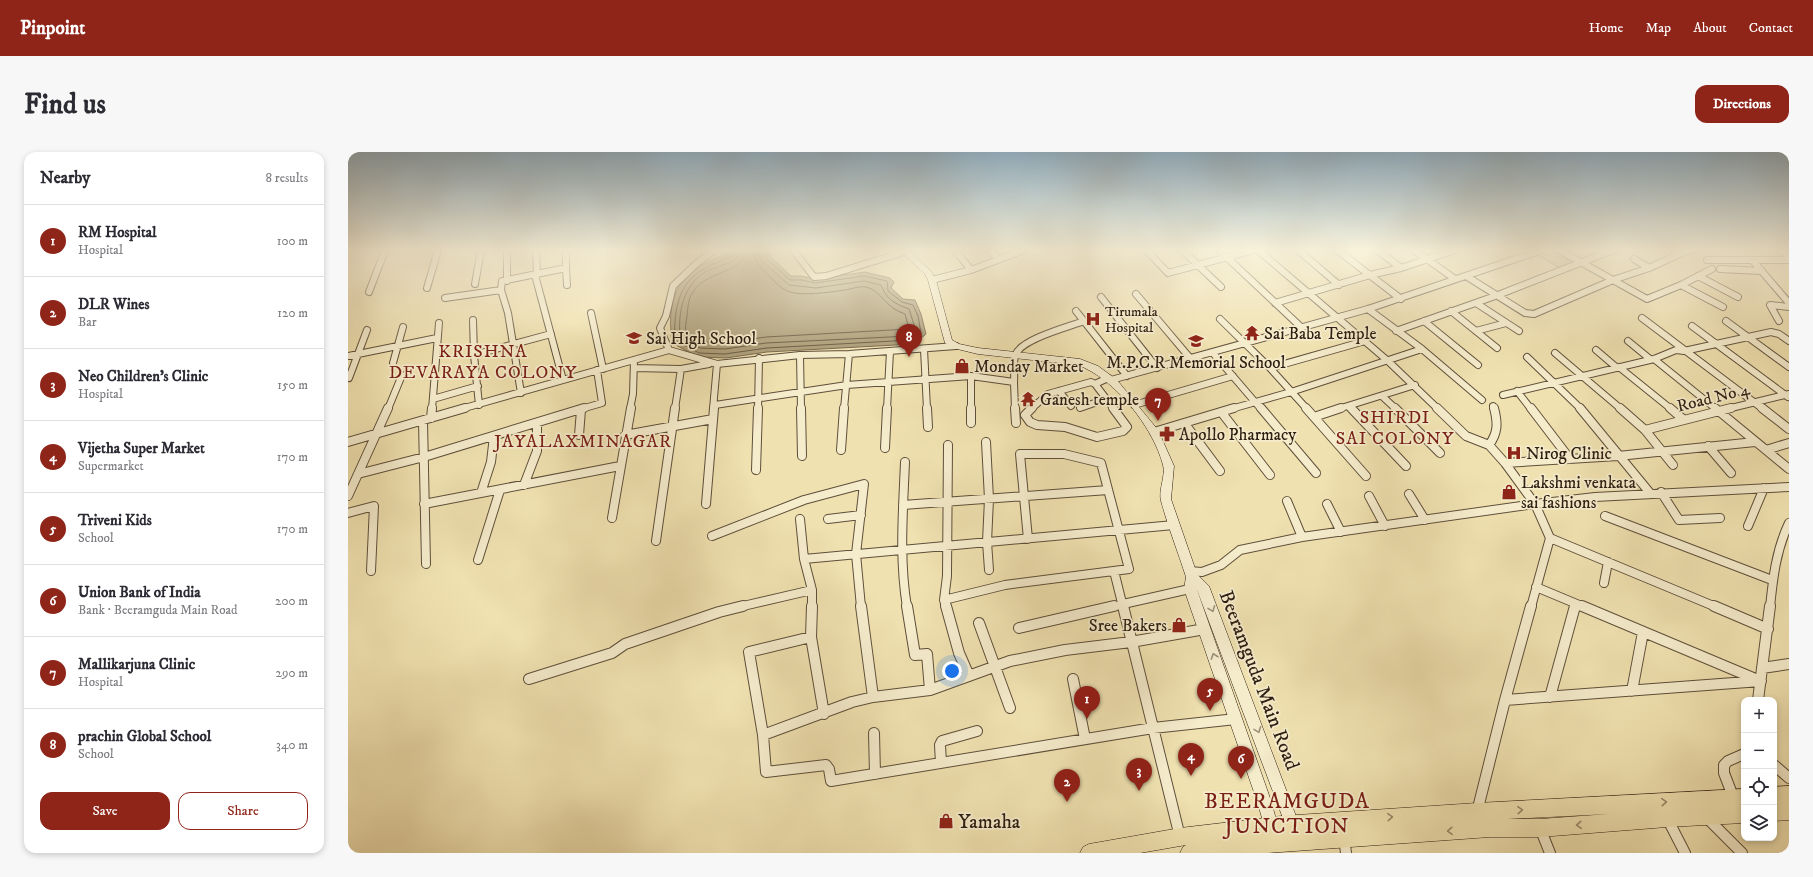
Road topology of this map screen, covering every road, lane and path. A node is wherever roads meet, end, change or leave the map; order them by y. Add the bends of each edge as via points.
1 (373, 283) edge
2 (429, 283) edge
3 (502, 283) edge
4 (538, 283) edge
5 (676, 283) edge
6 (933, 283) edge
7 (1216, 283) edge
8 (1253, 283) edge
9 (1296, 283) edge
10 (1336, 283) edge
11 (1346, 283) edge
12 (1380, 283) edge
13 (1445, 283) edge
14 (1477, 283) edge
15 (1530, 283) edge
16 (1608, 283) edge
17 (1619, 283) edge
18 (1685, 283) edge
19 (1711, 283) edge
20 (1772, 283) edge
21 (1339, 285) junction
22 (1681, 285) junction
23 (1221, 287) dead end
24 (427, 288) dead end
25 (501, 290) junction
26 (369, 292) dead end
27 (1136, 294) dead end
28 (1309, 294) junction
29 (1498, 295) junction
30 (1101, 297) dead end
31 (1738, 297) dead end
32 (445, 298) dead end
33 (1401, 299) junction
34 (1275, 303) junction
35 (1476, 303) junction
36 (1789, 303) edge
37 (1723, 307) dead end
38 (1789, 307) edge
39 (1368, 309) junction
40 (1076, 311) dead end
41 (1451, 312) junction
42 (591, 313) dead end
43 (1338, 318) junction
44 (1642, 318) dead end
45 (1220, 319) dead end
46 (473, 320) dead end
47 (1084, 321) junction
48 (1424, 321) junction
49 (1726, 321) dead end
50 (1779, 321) dead end
51 (439, 323) dead end
52 (1506, 323) junction
53 (1692, 326) dead end
54 (402, 327) dead end
55 (1302, 328) junction
56 (367, 330) dead end
57 (1396, 331) junction
58 (1476, 331) junction
59 (1519, 331) dead end
60 (551, 334) junction
61 (1747, 337) junction
62 (437, 338) junction
63 (1365, 341) junction
64 (1628, 341) dead end
65 (1789, 341) edge
66 (1246, 343) junction
67 (513, 344) junction
68 (1717, 344) junction
69 (398, 346) junction
70 (956, 346) junction
71 (1497, 348) dead end
72 (924, 349) junction
73 (1422, 349) junction
74 (669, 350) junction
75 (1596, 350) dead end
76 (890, 351) junction
77 (1684, 351) junction
78 (1213, 353) junction
79 (358, 354) junction
80 (849, 354) junction
81 (1016, 354) junction
82 (1555, 354) dead end
83 (474, 355) junction
84 (800, 355) junction
85 (348, 356) edge
86 (1527, 357) dead end
87 (759, 358) junction
88 (1190, 358) junction
89 (1652, 359) junction
90 (1388, 361) junction
91 (393, 362) dead end
92 (634, 364) junction
93 (714, 364) junction
94 (1478, 365) dead end
95 (1618, 367) junction
96 (1157, 368) junction
97 (1270, 368) junction
98 (1789, 368) edge
99 (681, 369) junction
100 (600, 370) junction
101 (402, 375) dead end
102 (971, 376) junction
103 (1127, 376) junction
104 (1233, 376) junction
105 (1580, 376) junction
106 (349, 378) edge
107 (926, 379) junction
108 (1110, 379) junction
109 (562, 380) junction
110 (888, 382) junction
111 (1014, 382) junction
112 (1555, 382) junction
113 (1095, 384) junction
114 (847, 385) junction
115 (1415, 385) junction
116 (478, 386) junction
117 (801, 391) junction
118 (1059, 391) junction
119 (1517, 391) junction
120 (1292, 392) junction
121 (521, 393) junction
122 (1503, 394) dead end
123 (1788, 395) edge
124 (1382, 396) junction
125 (758, 398) junction
126 (433, 399) junction
127 (1106, 399) junction
128 (1482, 400) dead end
129 (1256, 403) junction
130 (1754, 403) junction
131 (479, 405) junction
132 (714, 405) junction
133 (1134, 405) junction
134 (1071, 406) dead end
135 (1349, 406) junction
136 (1493, 406) dead end
137 (1080, 408) dead end
138 (581, 410) junction
139 (1718, 412) junction
140 (1222, 413) junction
141 (1314, 417) junction
142 (427, 419) junction
143 (713, 419) junction
144 (1684, 420) junction
145 (971, 423) dead end
146 (1016, 423) dead end
147 (537, 424) junction
148 (1185, 424) junction
149 (672, 426) junction
150 (928, 427) dead end
151 (1789, 429) edge
152 (1645, 430) junction
153 (1154, 432) junction
154 (378, 434) junction
155 (579, 435) dead end
156 (625, 435) junction
157 (494, 436) junction
158 (348, 442) edge
159 (986, 442) dead end
160 (1755, 442) junction
161 (1789, 443) edge
162 (948, 445) dead end
163 (1489, 445) junction
164 (1708, 446) junction
165 (885, 448) dead end
166 (841, 450) dead end
167 (1766, 450) junction
168 (1662, 451) junction
169 (1440, 453) dead end
170 (802, 456) dead end
171 (1618, 456) junction
172 (424, 457) junction
173 (1570, 459) junction
174 (905, 462) dead end
175 (1505, 463) junction
176 (1673, 465) dead end
177 (620, 466) junction
178 (1406, 466) dead end
179 (1789, 469) edge
180 (756, 470) dead end
181 (1220, 471) dead end
182 (1731, 472) dead end
183 (1316, 473) dead end
184 (358, 474) junction
185 (1270, 476) dead end
186 (1366, 476) dead end
187 (524, 485) junction
188 (1789, 487) edge
189 (1764, 488) junction
190 (500, 490) junction
191 (1108, 490) junction
192 (1661, 492) junction
193 (481, 493) junction
194 (1650, 493) junction
195 (1409, 494) dead end
196 (348, 496) edge
197 (1024, 496) junction
198 (1370, 496) dead end
199 (989, 499) junction
200 (1287, 501) dead end
201 (947, 502) junction
202 (424, 504) junction
203 (706, 504) dead end
204 (1327, 504) dead end
205 (1535, 504) junction
206 (903, 505) junction
207 (348, 514) edge
208 (861, 515) junction
209 (1605, 516) dead end
210 (612, 518) dead end
211 (1720, 518) dead end
212 (800, 519) dead end
213 (828, 519) dead end
214 (1425, 520) junction
215 (1789, 523) edge
216 (1174, 525) junction
217 (1385, 526) junction
218 (1748, 526) dead end
219 (1118, 531) junction
220 (1341, 532) junction
221 (712, 536) dead end
222 (1302, 537) junction
223 (1550, 538) junction
224 (1028, 539) junction
225 (656, 541) dead end
226 (987, 542) junction
227 (946, 546) junction
228 (901, 550) junction
229 (856, 554) junction
230 (804, 559) junction
231 (478, 560) dead end
232 (1608, 562) junction
233 (426, 564) dead end
234 (989, 570) dead end
235 (370, 571) dead end
236 (1114, 571) junction
237 (1772, 580) junction
238 (1194, 581) junction
239 (1604, 583) dead end
240 (1536, 587) junction
241 (812, 590) junction
242 (944, 600) junction
243 (1576, 604) junction
244 (1122, 605) junction
245 (980, 623) dead end
246 (1019, 628) dead end
247 (1204, 629) junction
248 (1768, 630) junction
249 (1643, 632) junction
250 (811, 637) junction
251 (1131, 642) junction
252 (1789, 664) edge
253 (994, 666) junction
254 (1762, 668) junction
255 (969, 676) junction
256 (530, 679) dead end
257 (1073, 679) dead end
258 (1761, 681) junction
259 (930, 690) junction
260 (1632, 691) junction
261 (873, 697) junction
262 (1550, 697) junction
263 (1758, 697) edge
264 (1505, 700) junction
265 (1010, 708) dead end
266 (824, 714) junction
267 (1236, 720) junction
268 (1152, 728) junction
269 (977, 731) dead end
270 (874, 734) dead end
271 (763, 735) junction
272 (1085, 739) junction
273 (1741, 755) edge
274 (941, 763) junction
275 (1777, 768) edge
276 (875, 774) junction
277 (1789, 778) edge
278 (1789, 795) edge
279 (1777, 796) edge
280 (1739, 798) edge
281 (1630, 804) junction
282 (1604, 806) junction
283 (1789, 811) edge
284 (1477, 812) junction
285 (1777, 812) edge
286 (1741, 814) edge
287 (1706, 817) junction
288 (1667, 818) junction
289 (1639, 821) junction
290 (1612, 822) junction
291 (1292, 824) junction
292 (1271, 826) junction
293 (1540, 828) junction
294 (1180, 837) junction
295 (1345, 845) edge
296 (1089, 853) edge
297 (1189, 853) edge
298 (1550, 853) edge
299 (1685, 853) edge
300 (1742, 853) edge

1 - 26 street
2 - 24 street
3 - 25 street
4 - 60 street
5 - 74 street via 673,286 666,316 660,328
6 - 70 main road via 948,341
7 - 23 street
8 - 34 street
9 - 28 street
10 - 21 street
11 - 21 street
12 - 33 street
13 - 33 street
14 - 29 street
15 - 29 street
16 - 29 street via 1534,314 1526,313
17 - 22 street via 1648,299
18 - 22 street
19 - 31 street
20 - 36 street
21 - 28 street
22 - 37 street
25 - 32 street
25 - 67 street
27 - 88 street
28 - 34 street
28 - 43 street
29 - 35 street
30 - 96 street
33 - 39 street
34 - 55 street
35 - 41 street
35 - 52 street
38 - 50 street via 1770,305
39 - 43 street
39 - 57 street
40 - 47 street
41 - 48 street
41 - 58 street
42 - 100 street
43 - 55 street
43 - 63 street
44 - 77 street
45 - 66 street
46 - 83 street
47 - 81 street via 1033,341 1023,346
47 - 103 street
48 - 57 street
48 - 94 street
49 - 61 street
51 - 62 street
52 - 58 street
52 - 59 street
53 - 68 street
54 - 69 street
55 - 66 street
56 - 79 street
57 - 73 street
58 - 71 street
60 - 67 street
60 - 109 street
61 - 65 street via 1771,332
61 - 68 street
61 - 98 street
62 - 69 street
62 - 126 street
63 - 90 street
63 - 97 street
64 - 89 street
66 - 78 street
66 - 97 street
67 - 83 street
67 - 121 street
68 - 77 street
68 - 123 street
69 - 79 street
69 - 91 street
70 - 72 street
70 - 81 main road, Beeramguda Main Road via 978,351
72 - 76 street
72 - 107 street
73 - 90 street
73 - 128 street
74 - 92 street
74 - 93 street
75 - 95 street
76 - 80 street
76 - 110 street
77 - 89 street via 1676,350
77 - 130 street
78 - 88 street
78 - 104 street
79 - 85 street
79 - 106 street
80 - 84 street
80 - 114 street
81 - 108 main road, Beeramguda Main Road via 1080,362 1095,368
81 - 111 street
82 - 105 street
83 - 116 street
84 - 87 street
84 - 117 street
86 - 112 street
87 - 93 street
87 - 125 street
88 - 96 street
89 - 95 street
89 - 139 street
90 - 115 street
90 - 120 street
92 - 99 street
92 - 100 street
92 - 156 street via 633,394
93 - 99 street
93 - 132 street
95 - 105 street
95 - 144 street
96 - 103 street
97 - 120 street
99 - 149 street
100 - 109 street
100 - 138 street via 602,404
101 - 154 street
102 - 107 street
102 - 111 street
102 - 145 street
103 - 108 street
104 - 129 street
104 - 133 street
105 - 112 street
105 - 152 street
107 - 110 street
107 - 150 street
108 - 113 street
108 - 133 main road, Beeramguda Main Road
109 - 121 street
110 - 114 street
110 - 165 street
111 - 146 street
112 - 119 street
112 - 171 street via 1588,416
113 - 118 street via 1091,382
113 - 127 street
114 - 117 street
114 - 166 street
115 - 124 street
115 - 163 street via 1466,436
116 - 126 street
116 - 131 street
117 - 125 street
117 - 170 street
118 - 127 street via 1048,394 1025,415 1030,422 1065,427 1097,438 1123,431 1127,427
118 - 134 street
119 - 122 street
119 - 173 street
120 - 129 street
120 - 141 street
121 - 131 street
123 - 130 street, Road No 4
124 - 135 street
124 - 169 street
125 - 132 street
125 - 180 street
126 - 142 street
127 - 137 street
129 - 140 street
129 - 183 street
130 - 139 street, Road No 4
130 - 151 street
131 - 142 street
132 - 143 street
133 - 153 main road, Beeramguda Main Road
135 - 141 street
135 - 178 street
136 - 163 street via 1497,436
138 - 147 street
138 - 155 street
139 - 144 street, Road No 4
139 - 160 street
140 - 148 street
140 - 185 street
141 - 186 street
142 - 154 street
142 - 172 street
143 - 149 street
143 - 203 street
144 - 152 street, Road No 4
147 - 157 street
147 - 187 street via 537,451
148 - 153 street
148 - 181 street
149 - 156 street
149 - 225 street
152 - 168 street
153 - 216 main road, Beeramguda Main Road via 1169,466 1166,499
154 - 158 street
154 - 184 street
156 - 177 street
157 - 172 street
157 - 193 street via 491,462
159 - 199 street
160 - 164 street
160 - 167 street
161 - 167 street
162 - 201 street
163 - 175 street
164 - 168 street
164 - 182 street
167 - 179 street
168 - 171 street
168 - 176 street
171 - 173 street
171 - 194 street
172 - 184 street
172 - 202 street
173 - 175 street
174 - 206 street
175 - 205 street
177 - 187 street
177 - 210 street
184 - 196 street
187 - 190 street
188 - 189 street
189 - 192 street
189 - 218 street
190 - 193 street
190 - 231 street
191 - 197 street
191 - 197 street via 1102,463 1064,454 1020,454
191 - 219 street
192 - 194 street
192 - 211 street via 1679,520
193 - 202 street
194 - 205 street
195 - 214 street
197 - 199 street
197 - 224 street
198 - 217 street
199 - 201 street
199 - 226 street
200 - 222 street
201 - 206 street
201 - 227 street
202 - 233 street
204 - 220 street
205 - 214 street
205 - 223 street
206 - 228 street
207 - 235 street via 374,506
208 - 213 street
208 - 221 street via 864,484 804,500
208 - 229 street
209 - 237 street
212 - 230 street
214 - 217 street
215 - 237 street via 1784,532
216 - 219 street
216 - 238 main road, Beeramguda Main Road
217 - 220 street
219 - 224 street
219 - 236 street via 1129,569
220 - 222 street
222 - 238 street via 1240,550 1221,565 1202,572
223 - 232 street
223 - 240 street
224 - 226 street
226 - 227 street
226 - 234 street
227 - 228 street
227 - 242 street via 947,576
228 - 229 street
228 - 259 street via 903,582 915,655 927,654
229 - 230 street
229 - 261 street via 862,622
230 - 241 street
232 - 239 street
232 - 248 street
236 - 242 street via 1005,584
236 - 244 street
237 - 248 street
238 - 244 street
238 - 247 main road, Beeramguda Main Road
238 -> 291 main road, Beeramguda Main Road
240 - 243 street
240 - 264 street
241 - 250 street
241 - 256 street via 719,612 625,644 612,653
242 - 255 street via 959,653
243 - 249 street
243 - 262 street
244 - 246 street
244 - 251 street
245 - 253 street
247 - 251 street
267 -> 247 main road, Beeramguda Main Road
248 - 254 street
249 - 258 street
249 - 260 street
250 - 266 street
250 - 271 street via 749,652
251 - 253 street via 1065,650
251 - 268 street
252 - 254 street
253 - 255 street
253 - 265 street
254 - 258 street
255 - 259 street
257 - 272 street
258 - 260 street
258 - 263 street
259 - 261 street
260 - 262 street
261 - 266 street via 852,702
262 - 264 street
264 - 284 street
266 - 271 street
267 - 268 street
267 - 292 main road, Beeramguda Main Road
268 - 272 street
268 - 294 street
269 - 274 street via 942,741
270 - 276 street
271 - 276 street via 766,772 826,765 831,781
272 - 274 street
273 - 280 street via 1724,765 1724,773
274 - 276 street
275 - 277 street
278 - 279 highway
281 -> 280 highway
281 - 282 highway
281 - 289 highway
284 -> 282 highway
282 - 290 highway
283 - 285 highway
291 -> 284 highway
286 - 287 highway
287 - 288 highway
287 - 300 street
288 - 289 highway
288 - 299 street
289 - 290 highway
290 -> 293 highway
291 - 292 highway
292 - 294 highway
293 -> 295 highway via 1490,828
293 - 298 street
294 - 296 highway
295 - 297 highway via 1285,842

